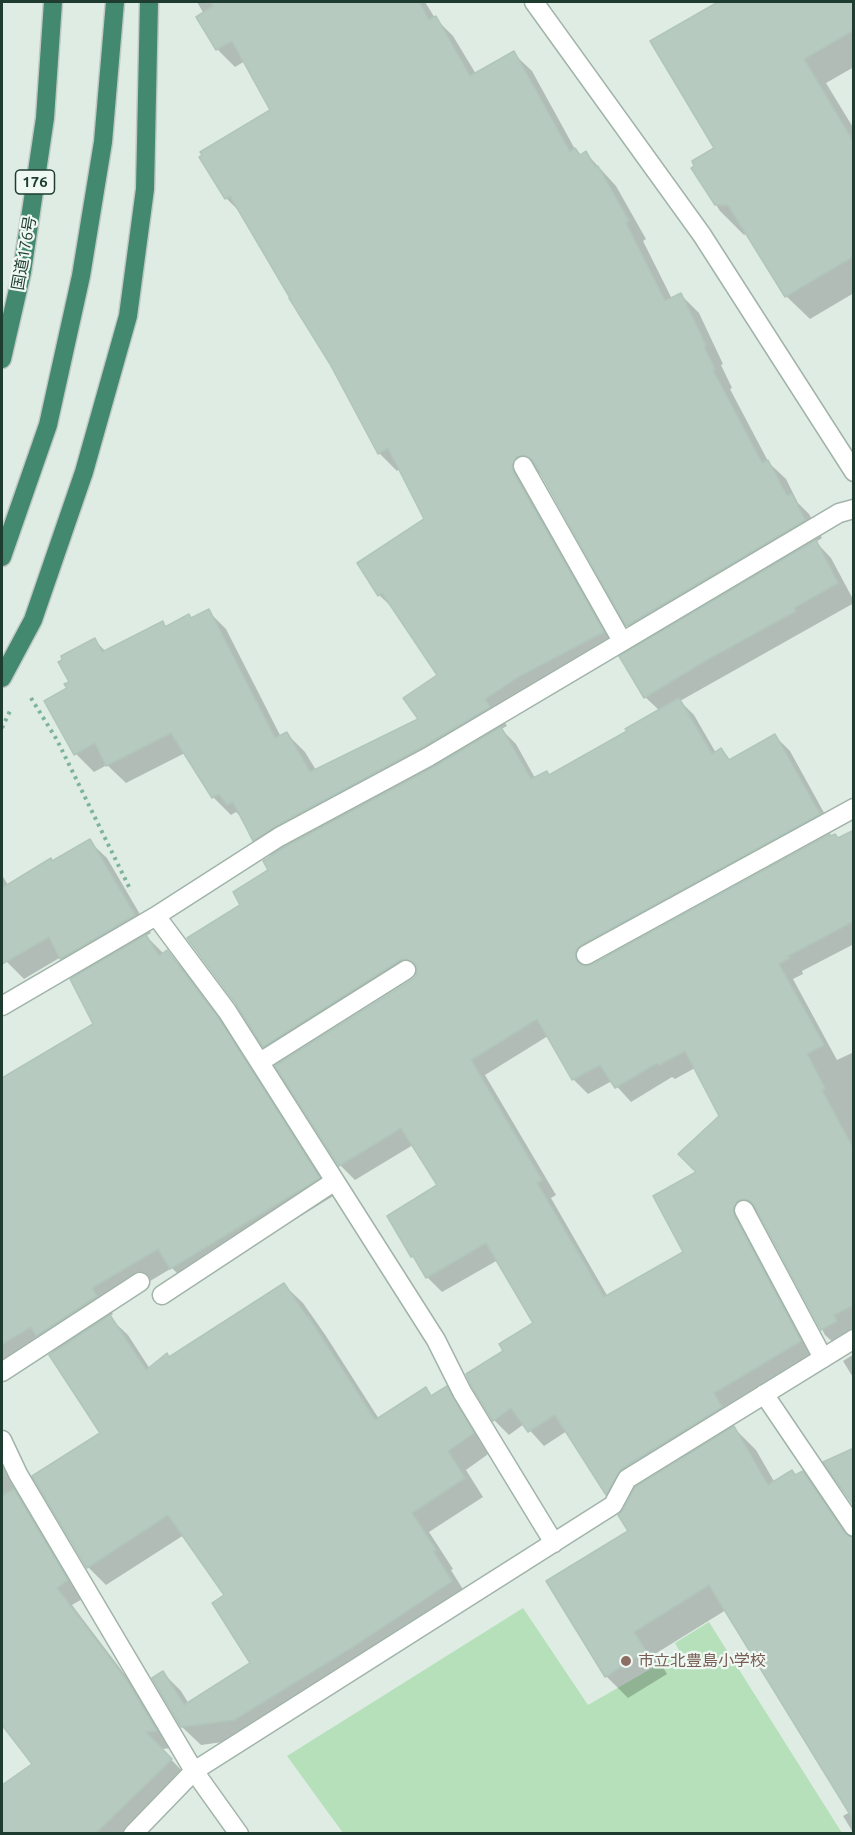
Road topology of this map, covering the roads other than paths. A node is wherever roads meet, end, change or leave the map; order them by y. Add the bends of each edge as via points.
1 (53, 2) edge
2 (149, 2) edge
3 (534, 2) edge
4 (115, 3) edge
5 (2, 359) edge
6 (524, 466) dead end
7 (854, 472) edge
8 (854, 509) edge
9 (2, 557) edge
10 (622, 641) junction
11 (2, 678) edge
12 (854, 808) edge
13 (151, 918) junction
14 (586, 955) dead end
15 (406, 970) dead end
16 (2, 1006) edge
17 (260, 1062) junction
18 (335, 1181) junction
19 (744, 1210) dead end
20 (140, 1282) dead end
21 (162, 1295) dead end
22 (854, 1339) edge
23 (823, 1358) junction
24 (2, 1372) edge
25 (764, 1394) junction
26 (2, 1440) edge
27 (854, 1527) edge
28 (554, 1543) junction
29 (194, 1771) junction
30 (133, 1833) edge
31 (239, 1833) edge

1 - 5 highway, 国道176号 / 176 via 43,130 22,272
2 - 11 highway via 145,189 128,316 84,472 37,609
3 - 7 street via 702,236
4 - 9 highway via 103,142 81,276 48,425
6 - 10 street
8 - 10 street via 839,513
10 - 13 street via 428,757 279,837
12 - 14 street
13 - 16 street
13 - 17 street via 226,1011
15 - 17 street
17 - 18 street
18 - 21 street
18 - 28 street via 436,1340 462,1392
19 - 23 street
20 - 24 street
22 - 23 street
23 - 25 street
25 - 27 street
25 - 28 street via 627,1479 614,1505
26 - 29 street via 18,1474
28 - 29 street
29 - 30 street
29 - 31 street

